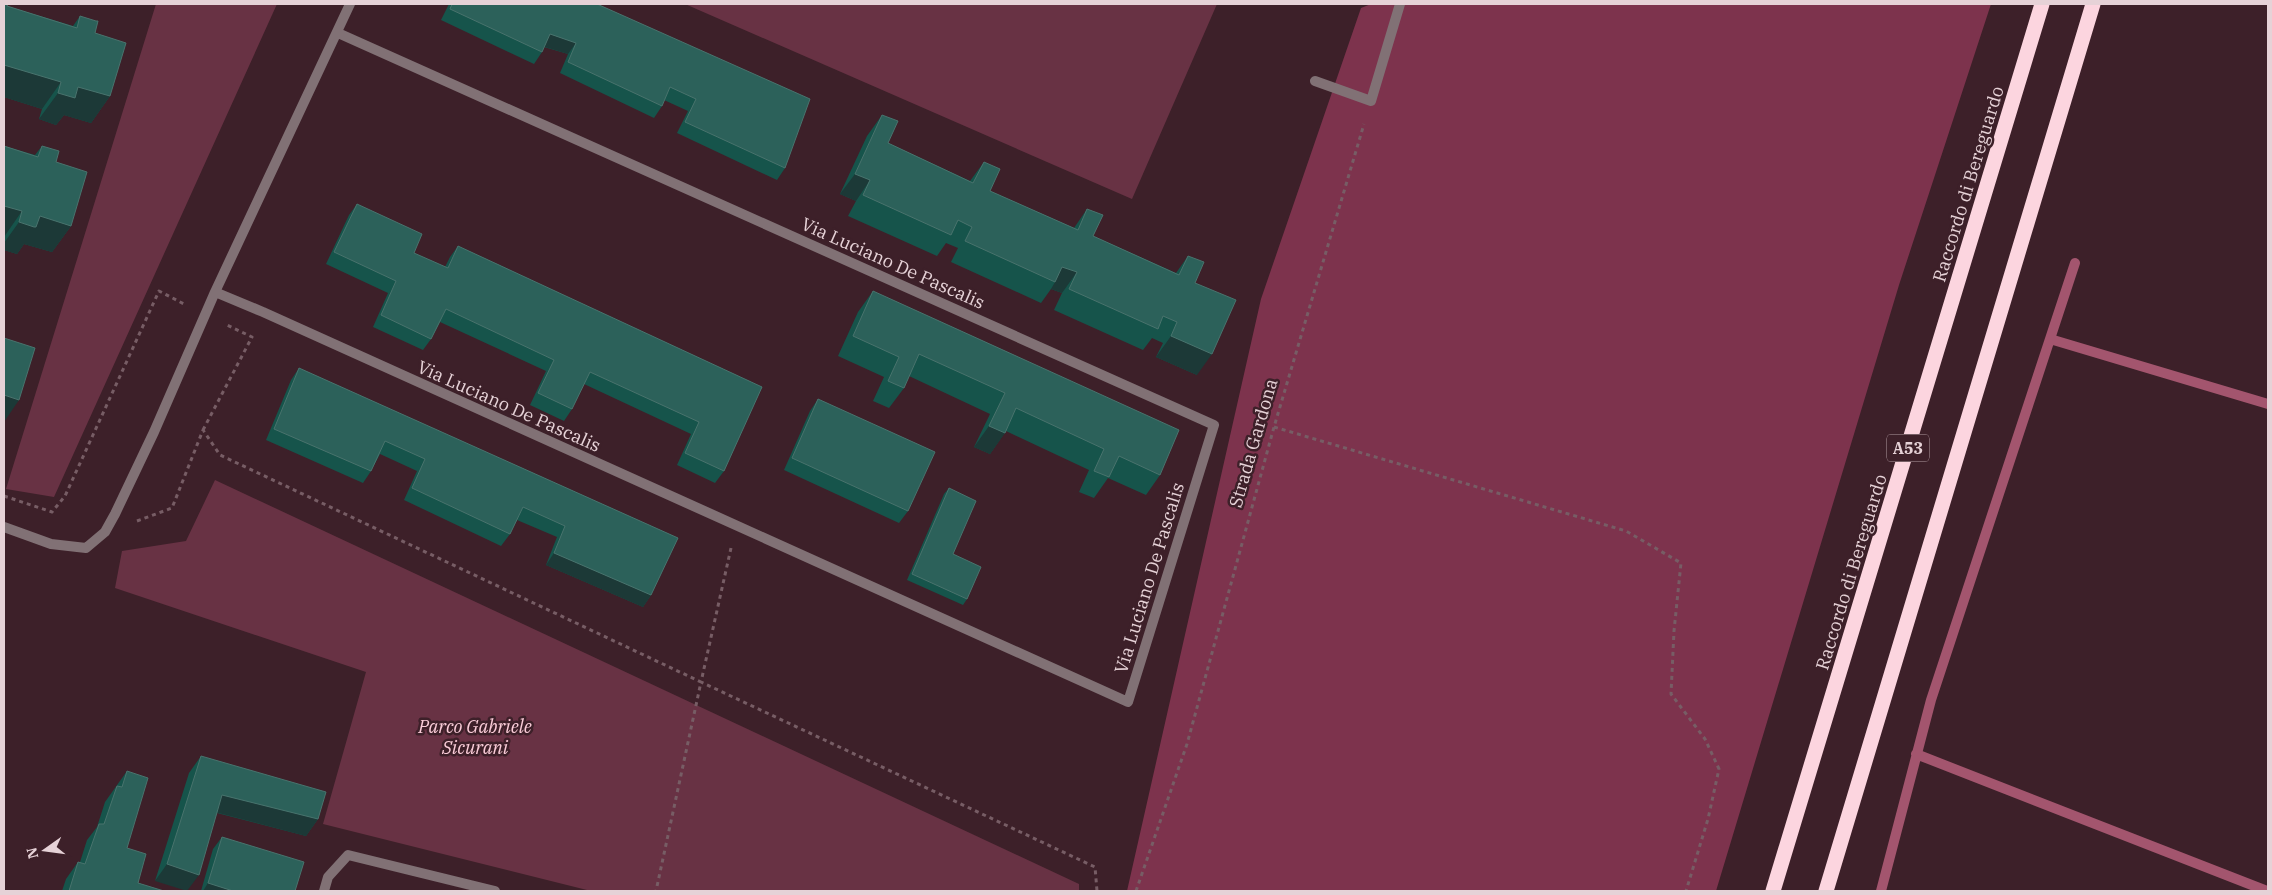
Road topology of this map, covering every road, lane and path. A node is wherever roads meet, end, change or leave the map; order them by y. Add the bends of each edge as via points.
1 (350, 4) edge
2 (1400, 4) edge
3 (2042, 4) edge
4 (2093, 4) edge
5 (338, 33) junction
6 (1315, 81) dead end
7 (1370, 101) junction
8 (215, 292) junction
9 (185, 304) dead end
10 (252, 337) dead end
11 (1274, 427) junction
12 (203, 430) junction
13 (4, 496) edge
14 (736, 526) junction
15 (4, 528) edge
16 (106, 532) junction
17 (701, 682) junction
18 (324, 891) edge
19 (495, 891) edge
20 (656, 891) edge
21 (1097, 891) edge
22 (1136, 891) edge
23 (1686, 891) edge
24 (1772, 891) edge
25 (1826, 891) edge

1 - 5 street
2 - 7 street
3 - 24 highway, Raccordo di Bereguardo / A53
4 - 25 highway, A53
5 - 8 street
5 - 14 street, Via Luciano De Pascalis via 1214,425 1128,702
6 - 7 street
7 - 11 path, Strada Gardona
8 - 14 street, Via Luciano De Pascalis
8 - 16 street
9 - 13 path via 160,292 65,496 52,512
10 - 12 path
11 - 22 path, Strada Gardona via 1186,744
11 - 23 path via 1626,531 1680,563 1671,694 1705,739 1719,769
12 - 16 path via 172,508
12 - 17 path via 220,455
14 - 17 path
15 - 16 street via 51,544 86,548
17 - 20 path
17 - 21 path via 1094,867
18 - 19 street via 328,877 348,855

